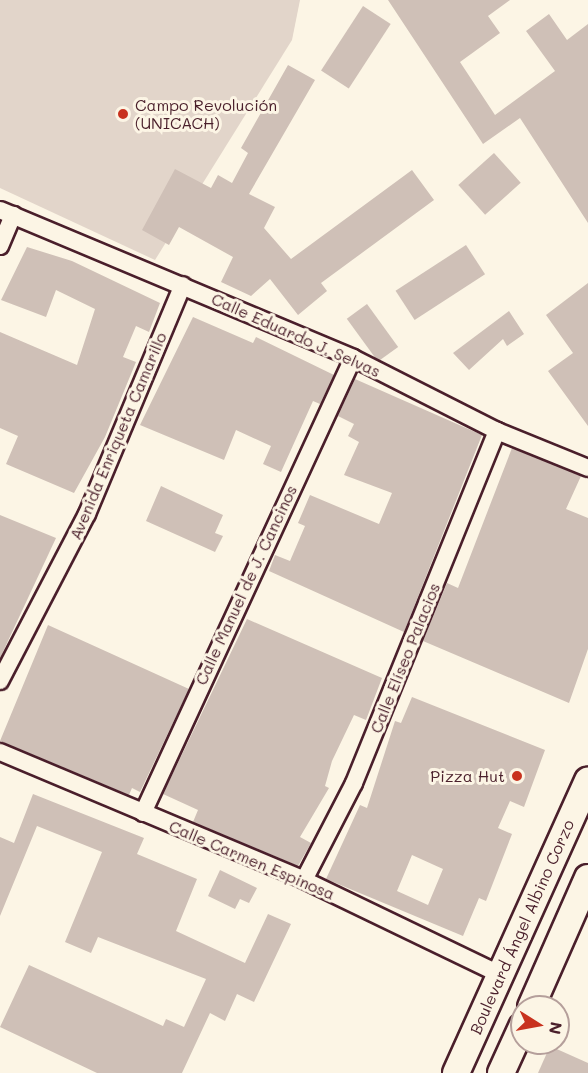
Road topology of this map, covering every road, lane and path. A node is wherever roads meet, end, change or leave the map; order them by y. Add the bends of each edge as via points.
1 (7, 213) edge
2 (0, 246) edge
3 (183, 285) junction
4 (353, 358) junction
5 (497, 431) junction
6 (588, 468) edge
7 (0, 681) edge
8 (0, 752) edge
9 (588, 780) edge
10 (142, 813) junction
11 (588, 878) edge
12 (304, 880) junction
13 (501, 975) junction
14 (536, 995) edge
15 (510, 1053) edge
16 (456, 1073) edge
17 (501, 1073) edge

1 - 2 street
1 - 3 street, Calle Eduardo J. Selvas
3 - 4 street, Calle Eduardo J. Selvas
3 - 7 street, Avenida Enriqueta Camarillo via 87,514
4 - 5 street, Calle Eduardo J. Selvas
4 - 10 street, Calle Manuel de J. Cancinos
5 - 6 street, Calle Eduardo J. Selvas
5 - 12 street, Calle Elíseo Palacios via 354,783
8 - 10 street, Calle Carmen Espinosa
9 - 13 main road, Boulevard Ángel Albino Corzo
10 - 12 street, Calle Carmen Espinosa
11 - 14 main road
12 - 13 street, Calle Carmen Espinosa
13 - 16 main road, Boulevard Ángel Albino Corzo
15 - 17 main road

